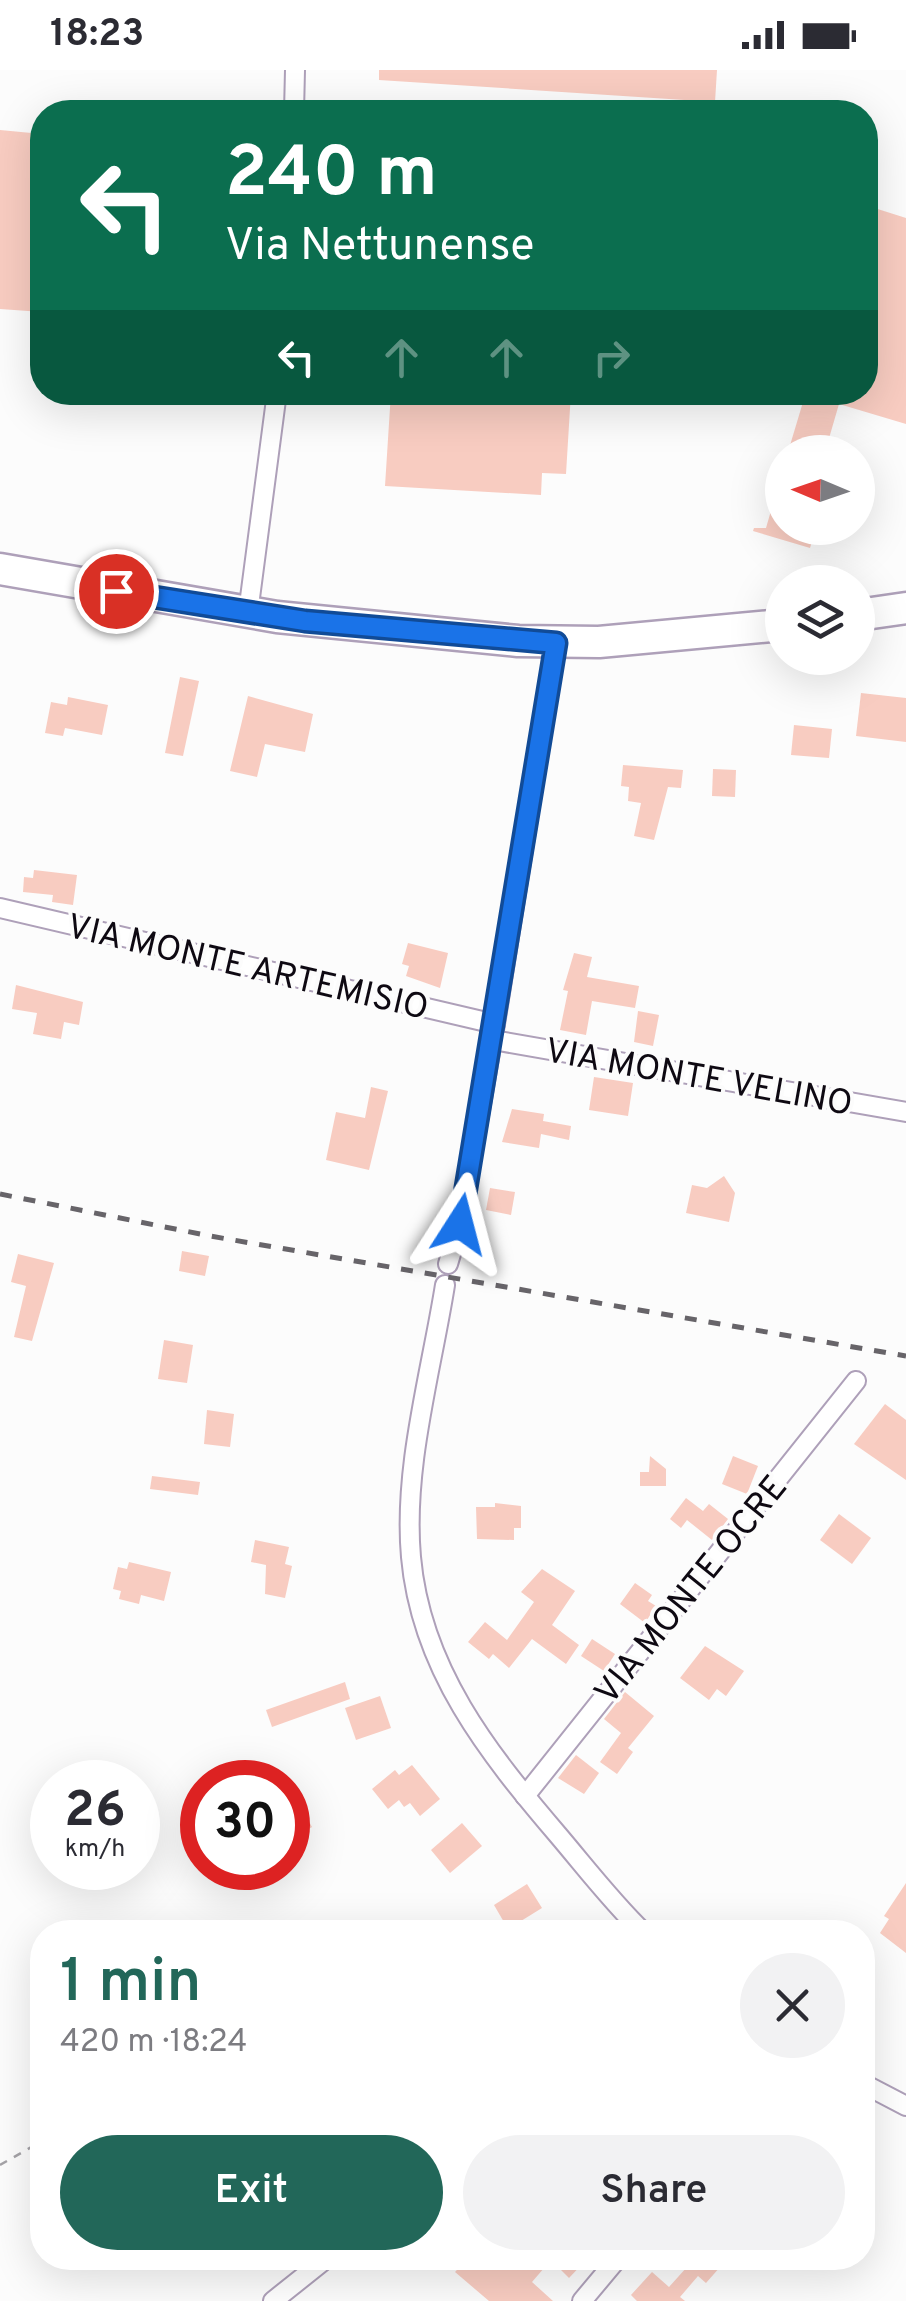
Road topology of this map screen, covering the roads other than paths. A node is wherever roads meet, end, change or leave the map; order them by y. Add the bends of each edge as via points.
1 (296, 70) edge
2 (295, 100) edge
3 (274, 405) edge
4 (0, 569) edge
5 (906, 608) edge
6 (248, 613) junction
7 (875, 613) edge
8 (765, 626) edge
9 (556, 643) junction
10 (0, 908) edge
11 (494, 1032) junction
12 (906, 1112) edge
13 (448, 1264) dead end
14 (445, 1285) dead end
15 (856, 1381) dead end
16 (524, 1796) junction
17 (632, 1920) edge
18 (875, 2090) edge
19 (906, 2106) edge
20 (311, 2270) edge
21 (608, 2270) edge
22 (272, 2301) edge
23 (582, 2301) edge

1 - 2 street
3 - 6 street
4 - 6 main road
5 - 7 main road
6 - 9 main road
8 - 9 main road
9 - 11 street
10 - 11 street, VIA MONTE ARTEMISIO
11 - 12 street, VIA MONTE VELINO
11 - 13 street
14 - 16 street via 414,1478 414,1582 444,1679
15 - 16 street, VIA MONTE OCRE
16 - 17 street
18 - 19 street
20 - 22 street
21 - 23 street

